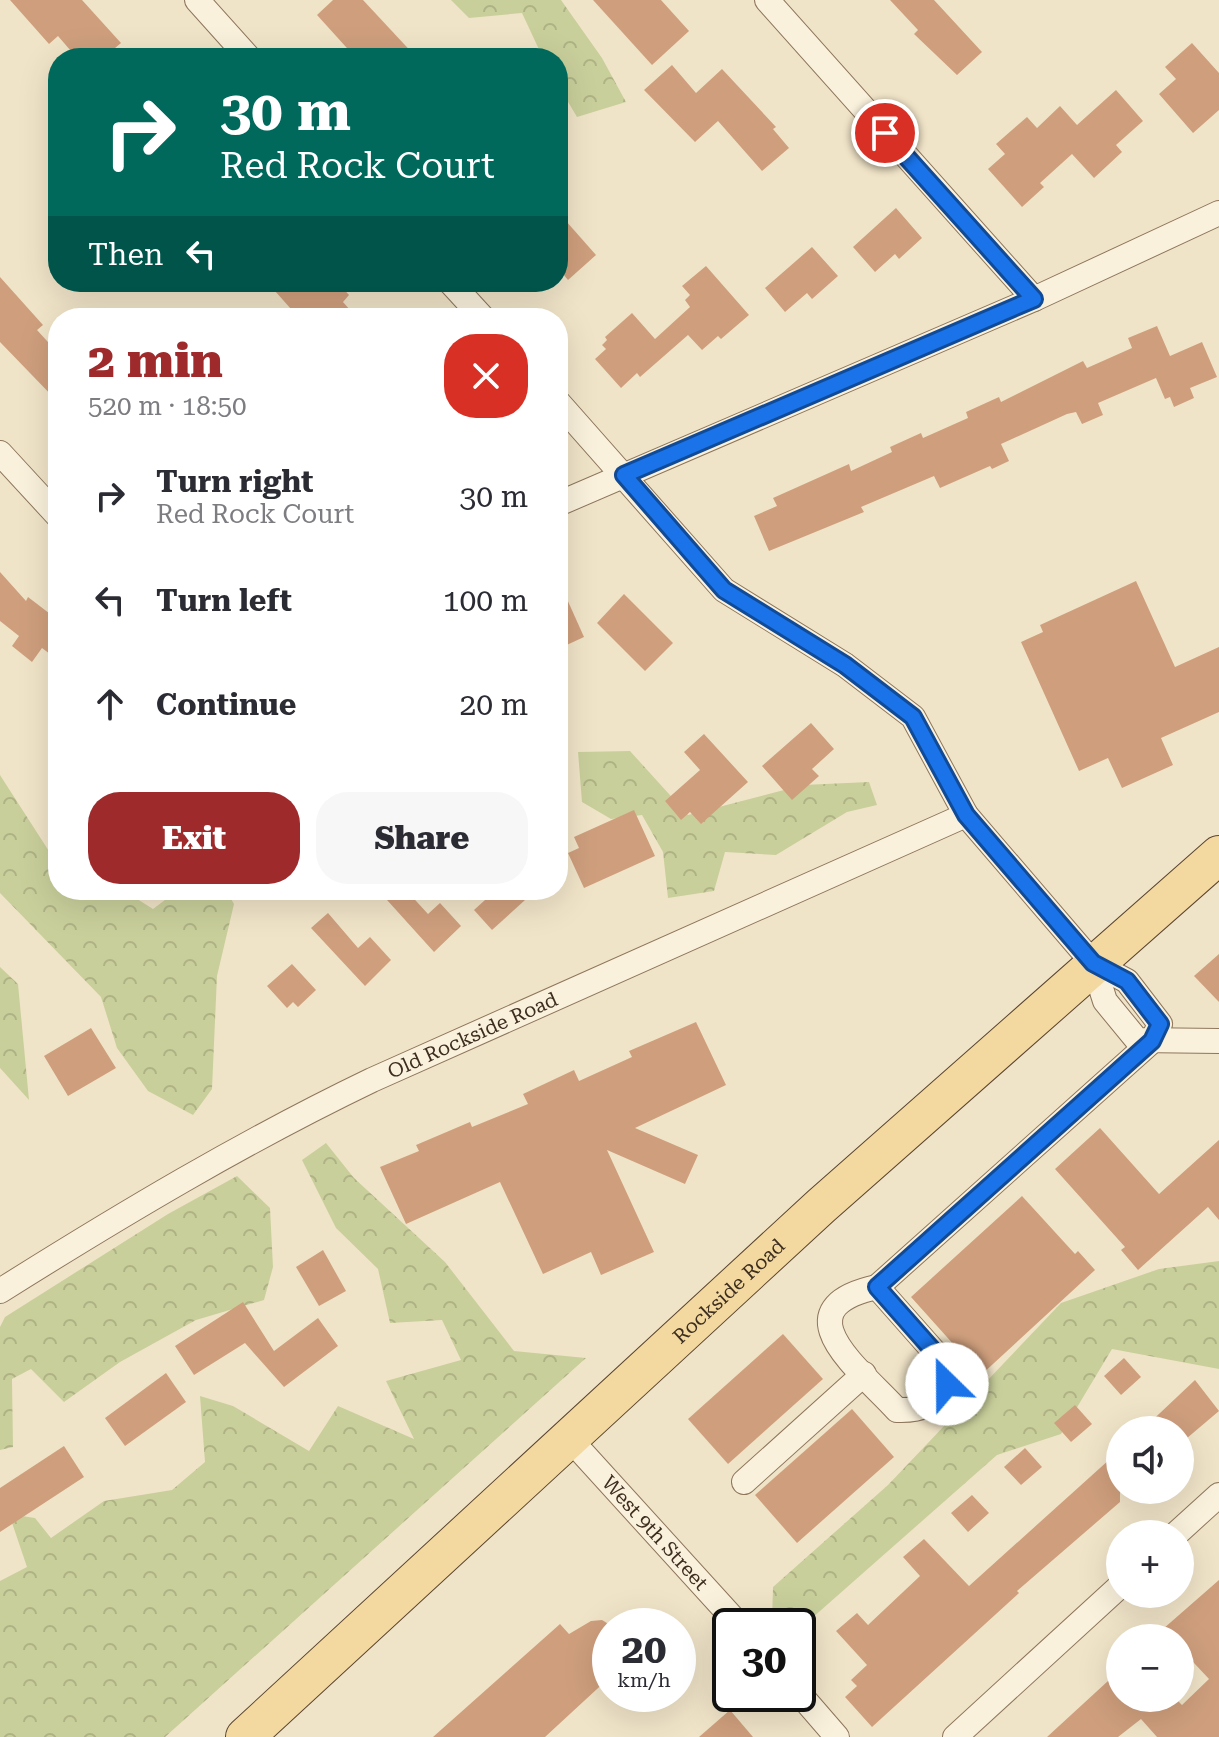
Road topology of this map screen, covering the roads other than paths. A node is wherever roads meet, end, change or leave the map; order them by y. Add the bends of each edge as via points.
1 (197, 0) edge
2 (767, 0) edge
3 (240, 48) edge
4 (1219, 213) edge
5 (459, 292) edge
6 (1034, 299) junction
7 (474, 308) edge
8 (568, 413) edge
9 (0, 453) edge
10 (624, 475) junction
11 (568, 500) edge
12 (48, 505) edge
13 (966, 815) junction
14 (1219, 855) edge
15 (1093, 963) junction
16 (1152, 1041) junction
17 (1219, 1041) edge
18 (877, 1287) junction
19 (0, 1291) edge
20 (864, 1374) junction
21 (569, 1438) junction
22 (744, 1482) dead end
23 (1219, 1495) edge
24 (1191, 1520) edge
25 (1106, 1599) edge
26 (724, 1608) edge
27 (815, 1712) edge
28 (245, 1737) edge
29 (837, 1737) edge
30 (955, 1737) edge

1 - 3 street
2 - 6 street
4 - 6 street
5 - 7 street
6 - 10 street
8 - 10 street
9 - 12 street
10 - 11 street
10 - 13 street via 724,590 845,665 913,717
13 - 15 street
13 - 19 street, Old Rockside Road via 312,1108 161,1191
14 - 15 main road, Rockside Road
15 - 16 street via 1127,981 1160,1024
15 - 21 main road, Rockside Road
16 - 17 street
16 - 18 street
18 - 20 street via 840,1302 829,1319 831,1339
18 - 20 street via 945,1364 947,1384 919,1411 897,1410
20 - 22 street
21 - 26 street, West 9th Street
21 - 28 main road, Rockside Road
23 - 24 street
25 - 30 street
27 - 29 street

